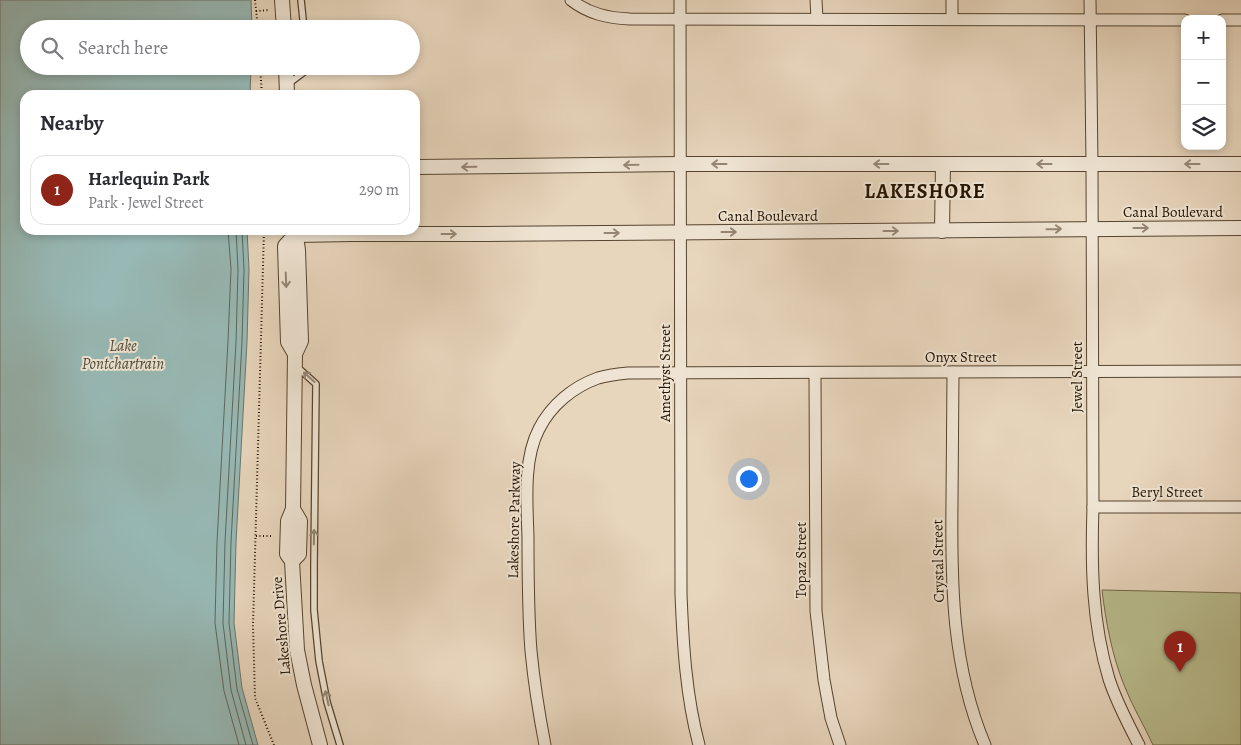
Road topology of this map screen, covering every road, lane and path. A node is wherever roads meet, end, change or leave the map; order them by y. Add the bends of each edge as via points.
1 (255, 0) edge
2 (282, 0) edge
3 (301, 0) edge
4 (571, 0) edge
5 (680, 0) edge
6 (816, 0) edge
7 (952, 0) edge
8 (1090, 0) edge
9 (256, 10) junction
10 (269, 10) dead end
11 (680, 19) junction
12 (817, 19) junction
13 (952, 19) junction
14 (257, 20) edge
15 (283, 20) edge
16 (303, 20) edge
17 (1091, 20) junction
18 (1181, 20) edge
19 (1226, 20) edge
20 (1241, 20) edge
21 (261, 75) edge
22 (286, 75) edge
23 (301, 75) edge
24 (262, 90) edge
25 (287, 90) edge
26 (680, 164) junction
27 (942, 164) junction
28 (1092, 164) junction
29 (1241, 164) edge
30 (420, 167) edge
31 (1092, 228) junction
32 (1241, 228) edge
33 (942, 231) junction
34 (420, 232) edge
35 (680, 232) junction
36 (264, 235) edge
37 (295, 235) edge
38 (295, 360) junction
39 (1241, 371) edge
40 (953, 372) junction
41 (1092, 372) junction
42 (680, 373) junction
43 (816, 373) junction
44 (1092, 507) junction
45 (1241, 507) edge
46 (256, 536) junction
47 (273, 536) dead end
48 (274, 745) edge
49 (320, 745) edge
50 (340, 745) edge
51 (545, 745) edge
52 (699, 745) edge
53 (840, 745) edge
54 (985, 745) edge
55 (1139, 745) edge

1 - 9 path
2 - 15 street
3 - 16 lane
4 - 11 street via 585,10 612,18
5 - 11 street, Amethyst Street
6 - 12 street
7 - 13 street
8 - 17 street, Jewel Street
9 - 10 path
9 - 14 path
11 - 12 street
11 - 26 street, Amethyst Street
12 - 13 street
13 - 17 street
17 - 18 street
17 - 28 street, Jewel Street
19 - 20 street
21 - 24 path
22 - 25 street
23 - 25 lane
27 -> 26 street
26 -> 30 street
26 - 35 street, Amethyst Street
28 -> 27 street
27 - 33 street
29 -> 28 street
28 - 31 street, Jewel Street
31 -> 32 street, Canal Boulevard
33 -> 31 street, Canal Boulevard
31 - 41 street, Jewel Street
35 -> 33 street, Canal Boulevard
34 -> 35 street, Canal Boulevard
35 - 42 street, Amethyst Street
36 - 46 path
37 - 38 street, Lakeshore Drive via 301,341
38 - 49 street, Lakeshore Drive via 293,509 300,521 299,554 292,561 297,650
50 -> 38 lane via 327,702 314,610 316,384
39 - 41 street, Onyx Street
40 - 41 street, Onyx Street
40 - 43 street, Onyx Street
40 - 54 street, Crystal Street via 954,610 961,669
41 - 44 street, Jewel Street
42 - 43 street, Onyx Street
42 - 51 street, Lakeshore Parkway via 628,373 587,383 557,404 538,430 531,448 527,499 529,611
42 - 52 street, Amethyst Street via 680,594 687,680
43 - 53 street, Topaz Street via 816,611 829,709
44 - 45 street, Beryl Street
44 - 55 street, Jewel Street via 1094,606 1101,650 1110,680
46 - 47 path
46 - 48 path via 255,698

